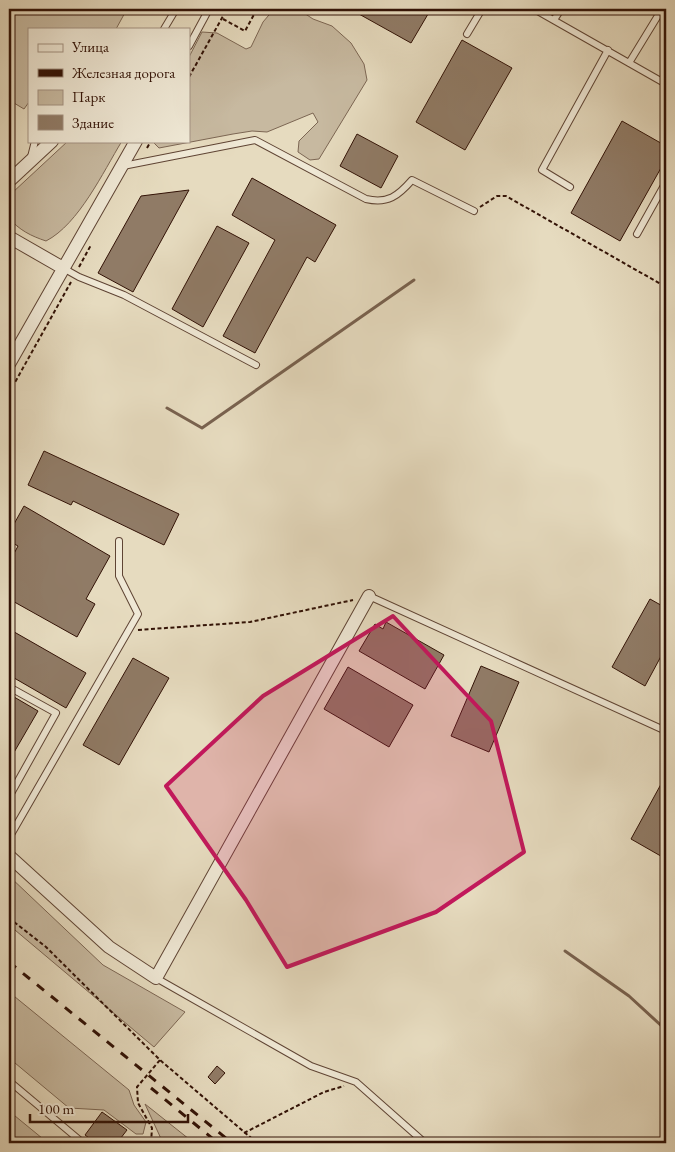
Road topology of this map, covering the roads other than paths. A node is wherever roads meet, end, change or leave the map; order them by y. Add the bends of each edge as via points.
1 (176, 9) edge
2 (209, 9) edge
3 (482, 9) edge
4 (534, 9) edge
5 (561, 9) edge
6 (662, 9) edge
7 (554, 20) junction
8 (165, 28) edge
9 (467, 34) dead end
10 (190, 44) edge
11 (608, 50) junction
12 (629, 63) junction
13 (666, 84) edge
14 (35, 142) edge
15 (51, 142) edge
16 (135, 142) edge
17 (30, 161) junction
18 (123, 166) junction
19 (9, 180) edge
20 (666, 182) edge
21 (570, 187) dead end
22 (474, 211) road end
23 (638, 234) dead end
24 (9, 237) edge
25 (63, 268) junction
26 (9, 364) edge
27 (256, 365) dead end
28 (118, 541) dead end
29 (369, 596) joint
30 (9, 687) edge
31 (666, 731) edge
32 (9, 797) edge
33 (9, 838) edge
34 (9, 856) edge
35 (156, 978) junction
36 (9, 1081) edge
37 (83, 1143) edge
38 (425, 1143) edge

1 - 8 lane
2 - 10 lane
3 - 9 lane
4 - 7 lane
5 - 7 lane
6 - 12 lane
7 - 11 lane
11 - 12 lane
11 - 21 lane via 542,170
12 - 13 lane
14 - 17 lane
15 - 17 street
16 - 18 street
17 - 19 street
18 - 22 lane via 255,140 366,199 388,201 412,180
18 - 25 street
20 - 23 lane
24 - 25 street
25 - 26 street
25 - 27 lane via 124,295
28 - 33 lane via 119,576 138,614
29 - 31 lane
29 - 35 street
30 - 32 lane via 56,713
34 - 35 street via 109,947
35 - 38 lane via 310,1066 356,1082
36 - 37 lane

